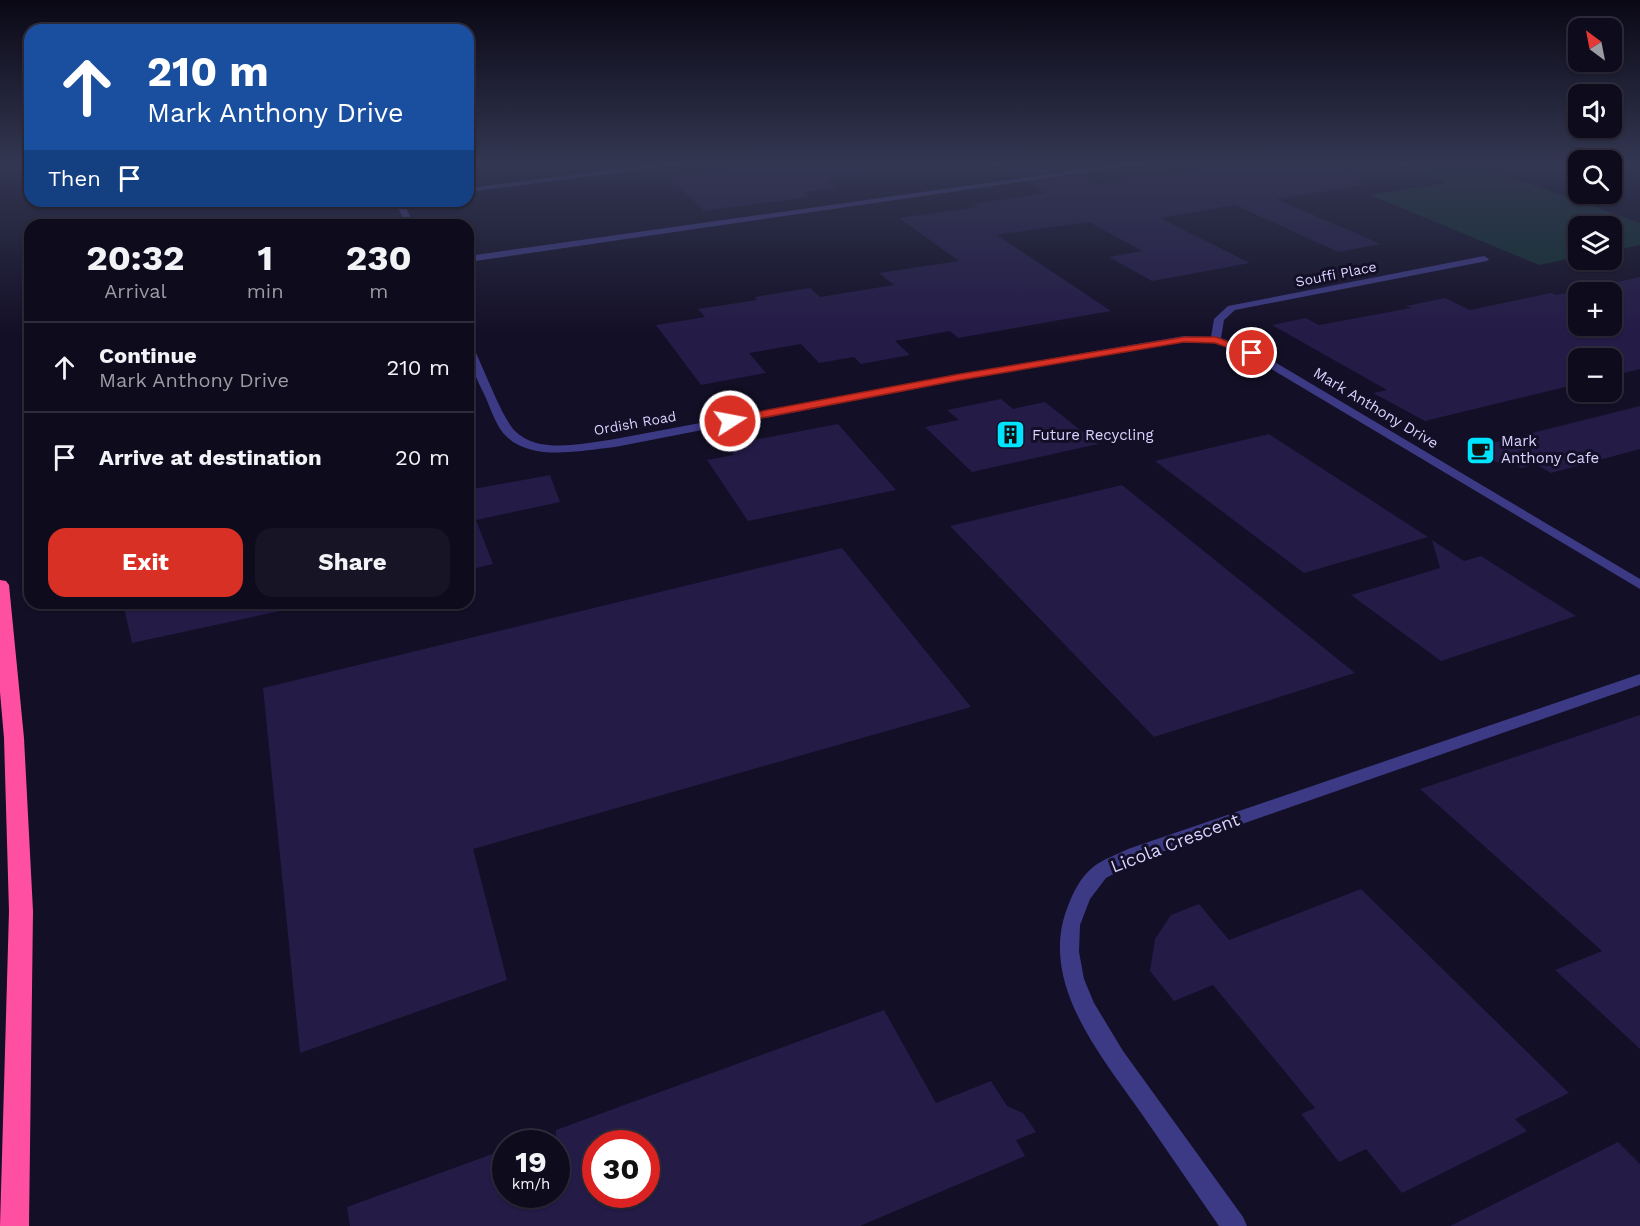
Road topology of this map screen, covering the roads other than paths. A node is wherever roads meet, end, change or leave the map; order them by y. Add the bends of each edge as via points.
1 (742, 220) edge
2 (474, 258) edge
3 (1484, 259) dead end
4 (1216, 340) junction
5 (474, 359) edge
6 (0, 585) edge
7 (1640, 585) edge
8 (1640, 679) edge
9 (14, 1226) edge
10 (1234, 1226) edge

1 - 2 street
3 - 4 street, Souffi Place via 1232,308 1219,319
4 - 5 street, Ordish Road via 1184,339 578,447 548,447 524,442 510,433
4 - 7 street, Mark Anthony Drive via 1252,353
6 - 9 highway via 14,738 21,911
8 - 10 street, Licola Crescent via 1135,854 1097,874 1087,886 1067,930 1067,954 1087,1013

